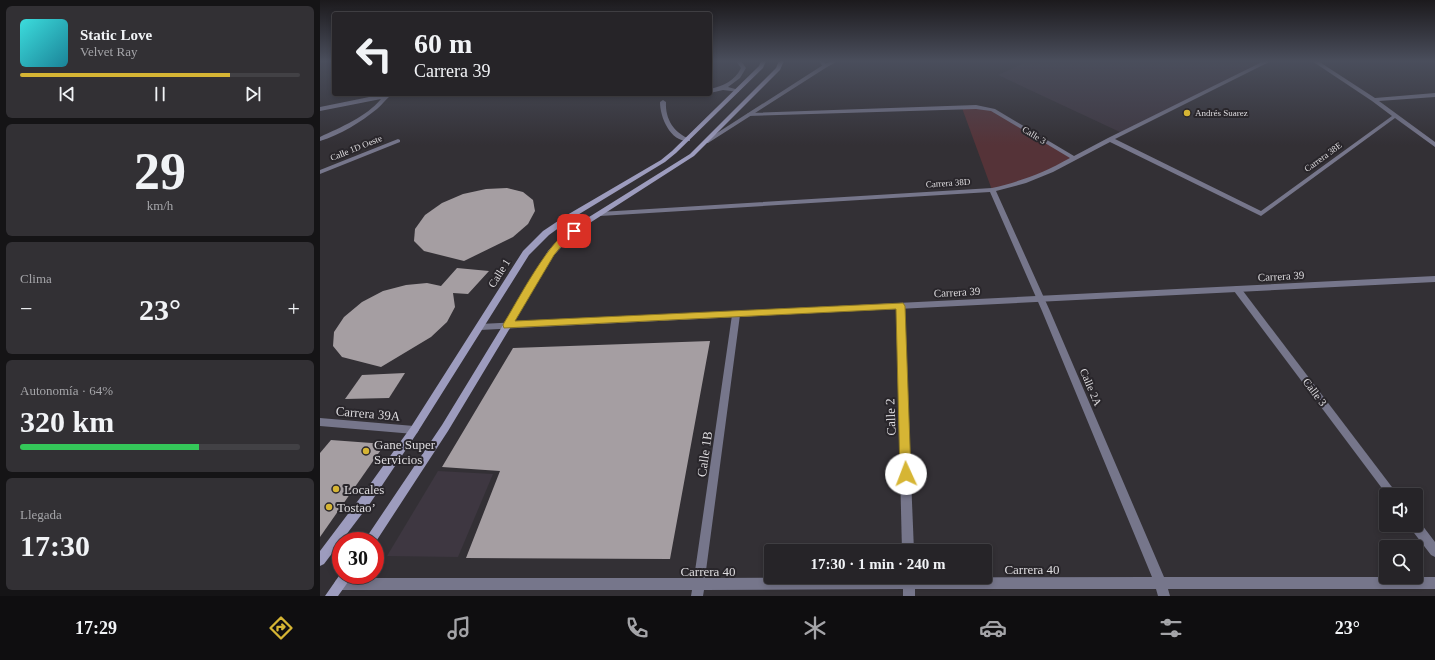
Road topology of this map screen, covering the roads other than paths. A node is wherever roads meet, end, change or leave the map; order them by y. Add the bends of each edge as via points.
1 (727, 89) edge
2 (739, 89) edge
3 (758, 89) edge
4 (787, 89) edge
5 (1212, 89) edge
6 (1357, 89) edge
7 (737, 91) junction
8 (1435, 95) edge
9 (382, 96) edge
10 (386, 96) edge
11 (1374, 100) junction
12 (662, 102) dead end
13 (320, 109) edge
14 (749, 115) junction
15 (1396, 115) junction
16 (320, 139) edge
17 (1110, 139) junction
18 (688, 140) junction
19 (398, 141) dead end
20 (706, 142) junction
21 (1435, 145) edge
22 (1075, 159) junction
23 (320, 172) edge
24 (992, 190) junction
25 (600, 214) junction
26 (1435, 279) edge
27 (1237, 289) junction
28 (1041, 299) junction
29 (900, 306) junction
30 (736, 315) junction
31 (508, 325) junction
32 (480, 327) junction
33 (320, 422) edge
34 (414, 430) junction
35 (1387, 488) edge
36 (376, 532) edge
37 (1420, 532) edge
38 (908, 544) edge
39 (1435, 551) edge
40 (320, 560) edge
41 (384, 581) edge
42 (992, 581) edge
43 (1160, 583) junction
44 (1435, 583) edge
45 (341, 584) edge
46 (825, 584) edge
47 (909, 584) edge
48 (699, 590) edge
49 (331, 596) edge
50 (909, 596) edge
51 (1164, 596) edge

1 - 7 street
2 - 7 main road, Calle 1
3 - 20 main road
4 - 14 street
5 - 17 street, Carrera 38D
6 - 11 street
7 - 18 main road, Calle 1
8 - 11 street
9 - 13 street
10 - 16 street via 366,115
11 - 15 street
12 - 18 street via 664,118 670,127 680,137
14 - 20 street
14 - 22 street, Calle 3 via 976,107 993,110
15 - 17 street, Carrera 38E via 1261,214
15 - 21 street
17 - 22 street, Carrera 38D
18 - 32 main road, Calle 1 via 663,161 546,232 526,253
19 - 23 street, Calle 1D Oeste
20 - 25 main road via 678,165
22 - 24 street, Carrera 38D via 1024,182
24 - 25 street, Carrera 38D
24 - 28 street, Calle 2A
25 - 31 main road via 565,238 551,253
26 - 27 street, Carrera 39
27 - 28 street, Carrera 39
27 - 35 street, Calle 3
28 - 29 street, Carrera 39
28 - 43 street, Calle 2A
29 - 30 street, Carrera 39
29 - 38 street, Calle 2
30 - 31 street, Carrera 39
30 - 48 street, Calle 1B
31 - 32 street, Carrera 39
31 - 36 main road via 445,428
32 - 34 main road, Calle 1
33 - 34 street, Carrera 39A
34 - 40 main road, Calle 1
37 - 39 street
41 - 48 street, Carrera 40
42 - 43 street, Carrera 40
43 - 44 street, Carrera 40
43 - 51 street, Calle 2A
45 - 49 main road
46 - 48 street, Carrera 40
47 - 50 street

